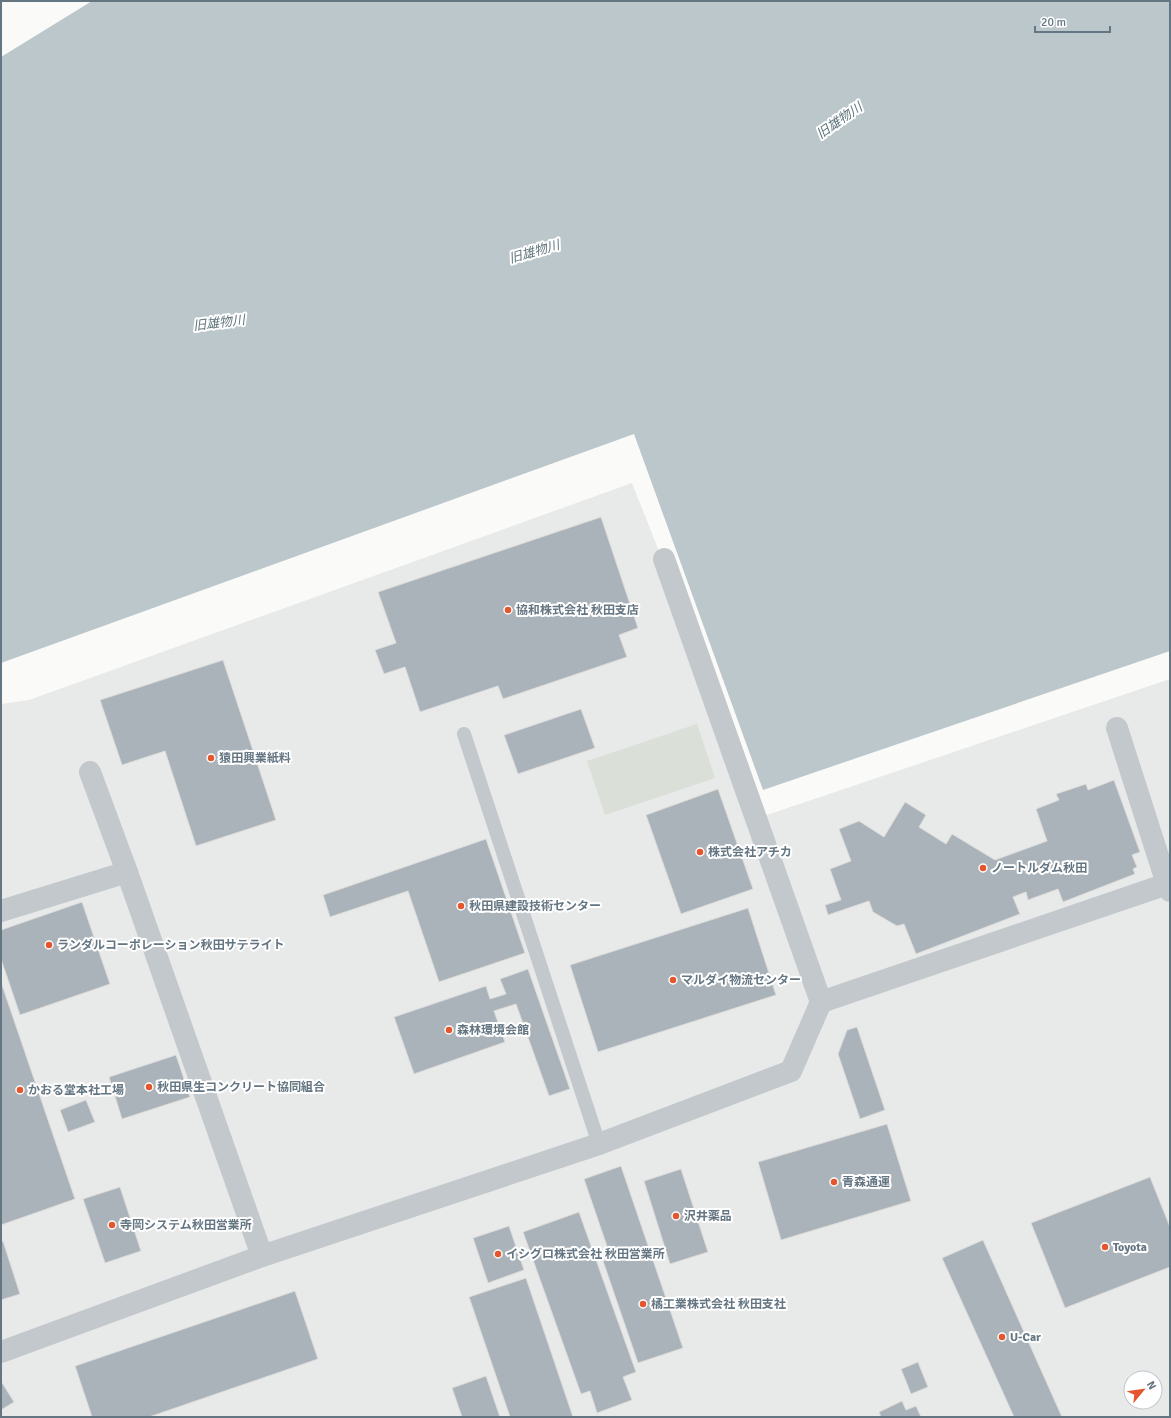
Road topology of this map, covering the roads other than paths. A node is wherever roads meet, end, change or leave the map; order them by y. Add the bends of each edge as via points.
1 (664, 559) dead end
2 (1117, 728) dead end
3 (464, 734) dead end
4 (90, 772) dead end
5 (127, 872) junction
6 (1168, 888) edge
7 (1, 911) edge
8 (821, 1002) junction
9 (600, 1144) junction
10 (262, 1256) junction
11 (1, 1352) edge

1 - 8 street
2 - 6 street
3 - 9 lane
4 - 5 street
5 - 7 street
5 - 10 street
6 - 8 street
8 - 9 street via 791,1071
9 - 10 street
10 - 11 street

